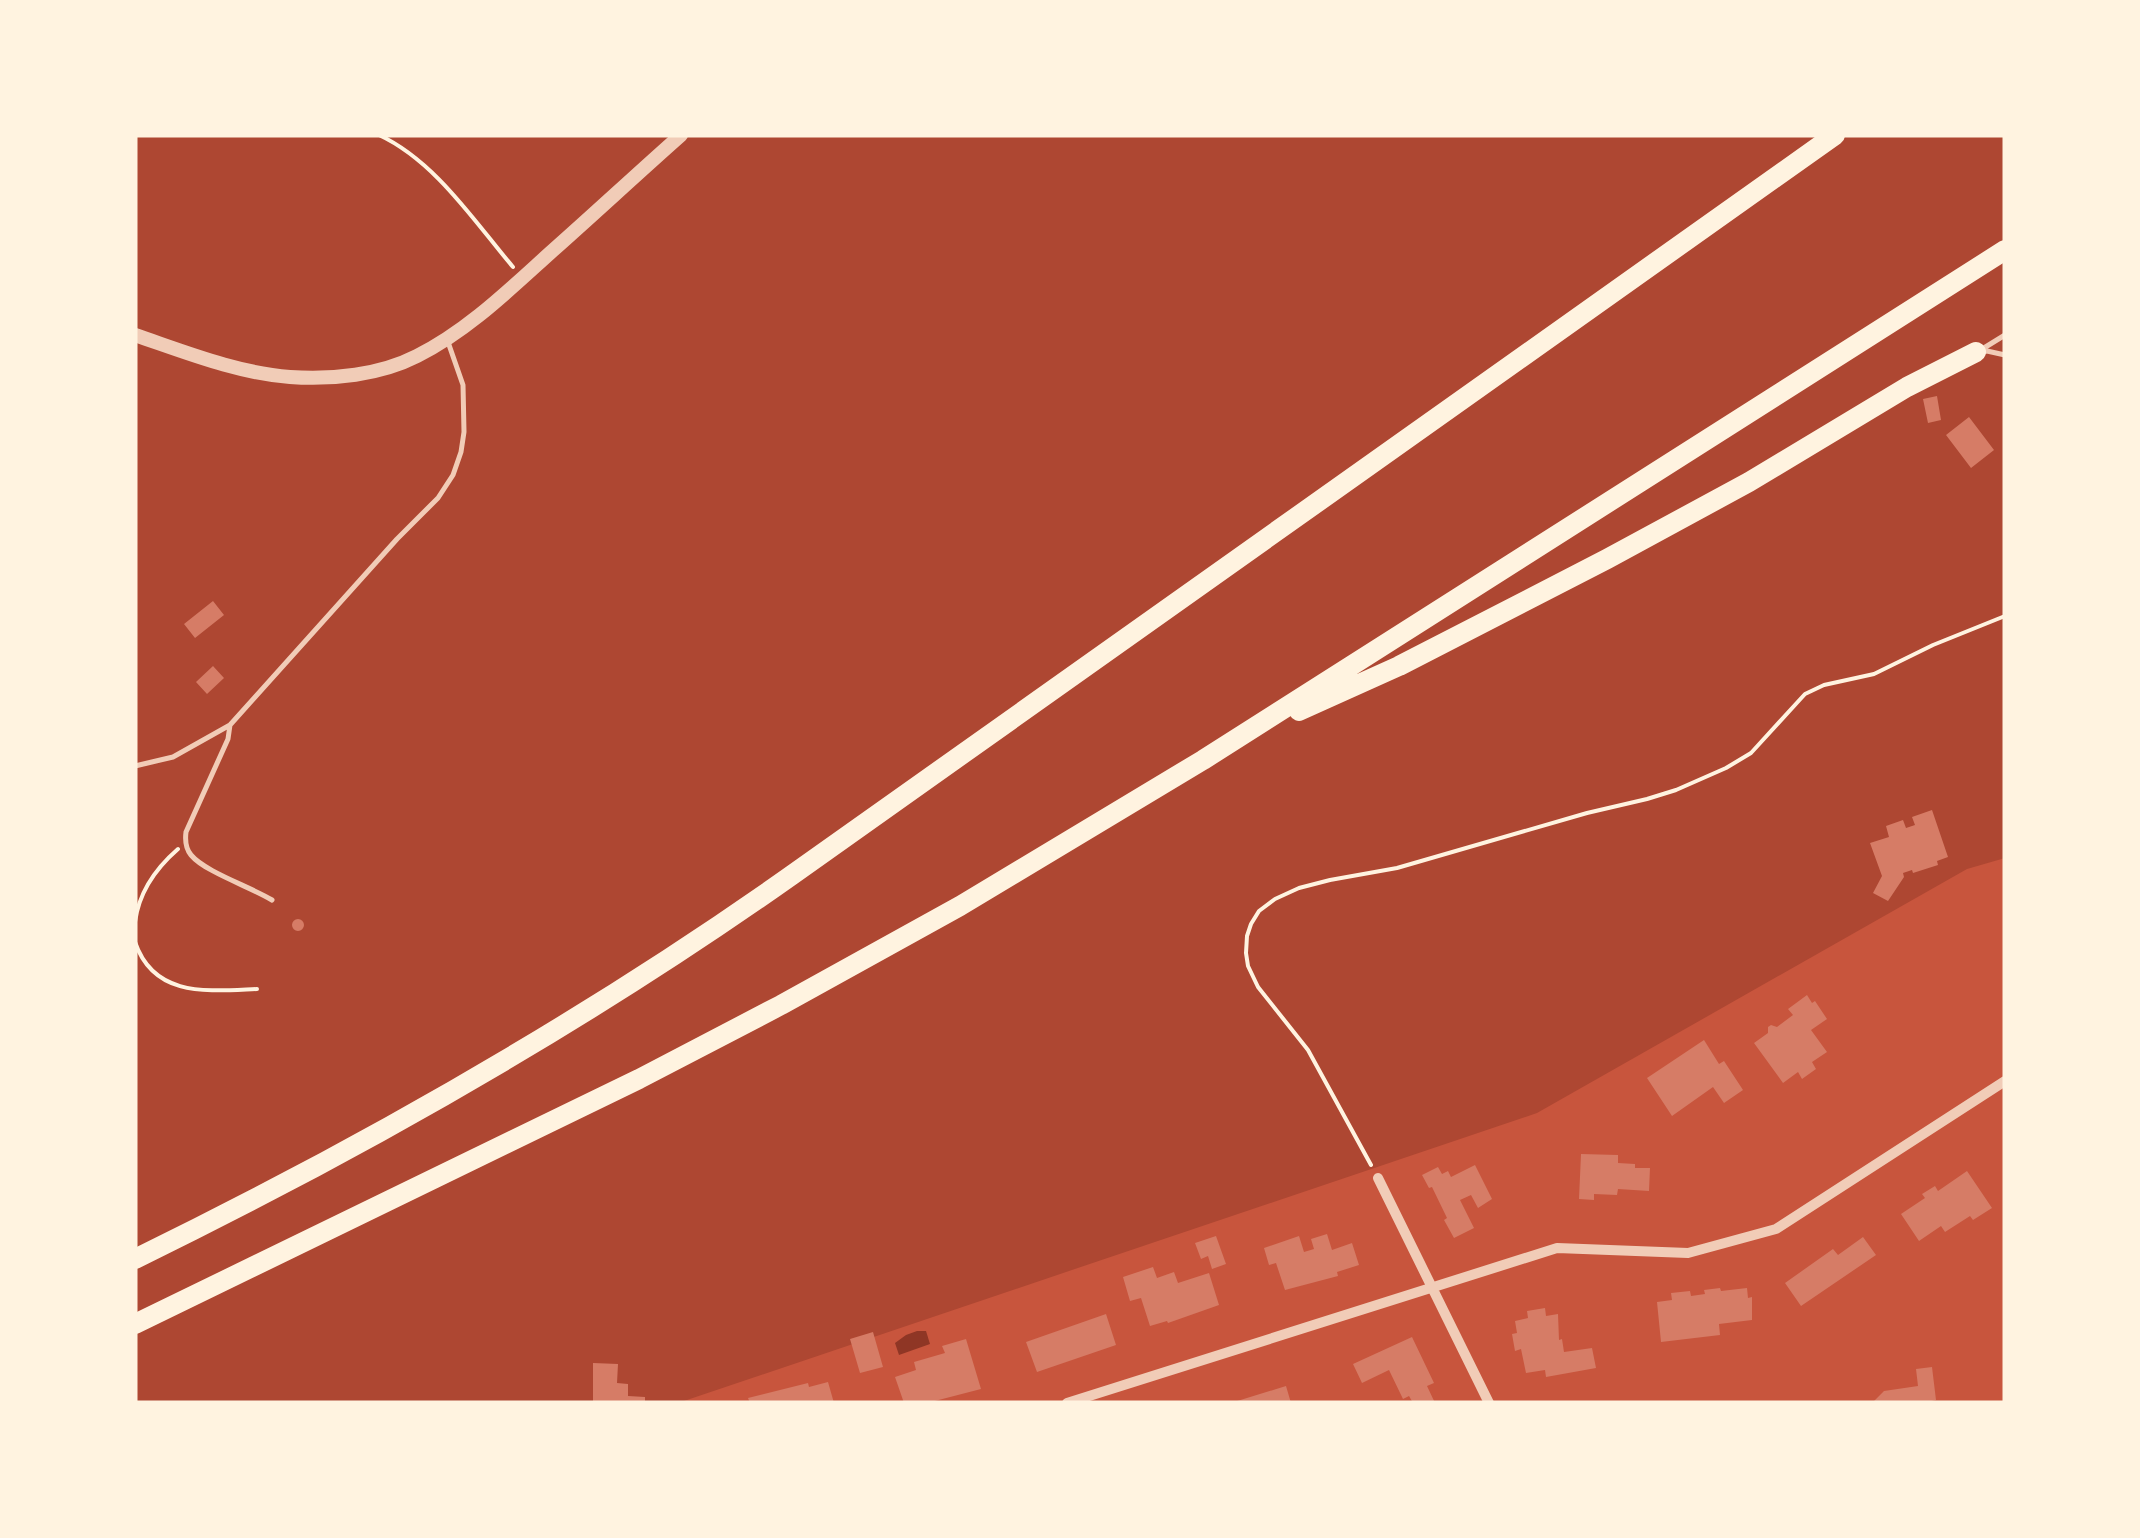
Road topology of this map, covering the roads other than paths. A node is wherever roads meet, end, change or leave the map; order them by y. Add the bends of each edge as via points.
1 (681, 135) edge
2 (1835, 135) edge
3 (2005, 250) edge
4 (135, 335) edge
5 (2005, 335) edge
6 (447, 339) junction
7 (1976, 352) junction
8 (2005, 355) edge
9 (230, 725) junction
10 (1238, 738) junction
11 (135, 766) edge
12 (272, 900) dead end
13 (2005, 1081) edge
14 (1378, 1178) road end
15 (135, 1258) edge
16 (1433, 1287) junction
17 (135, 1324) edge
18 (1067, 1403) edge
19 (1489, 1403) edge

1 - 6 street
2 - 15 highway via 658,967 414,1115
3 - 10 highway
4 - 6 street via 290,377 374,371
5 - 7 lane
6 - 9 lane via 465,408 453,475
7 - 8 lane
7 - 10 highway via 1607,559 1371,680
9 - 11 lane via 172,757
9 - 12 lane via 185,843 204,866
10 - 17 highway via 757,1018
13 - 16 street via 1776,1230 1688,1254 1556,1248
14 - 16 street
16 - 18 street
16 - 19 street

